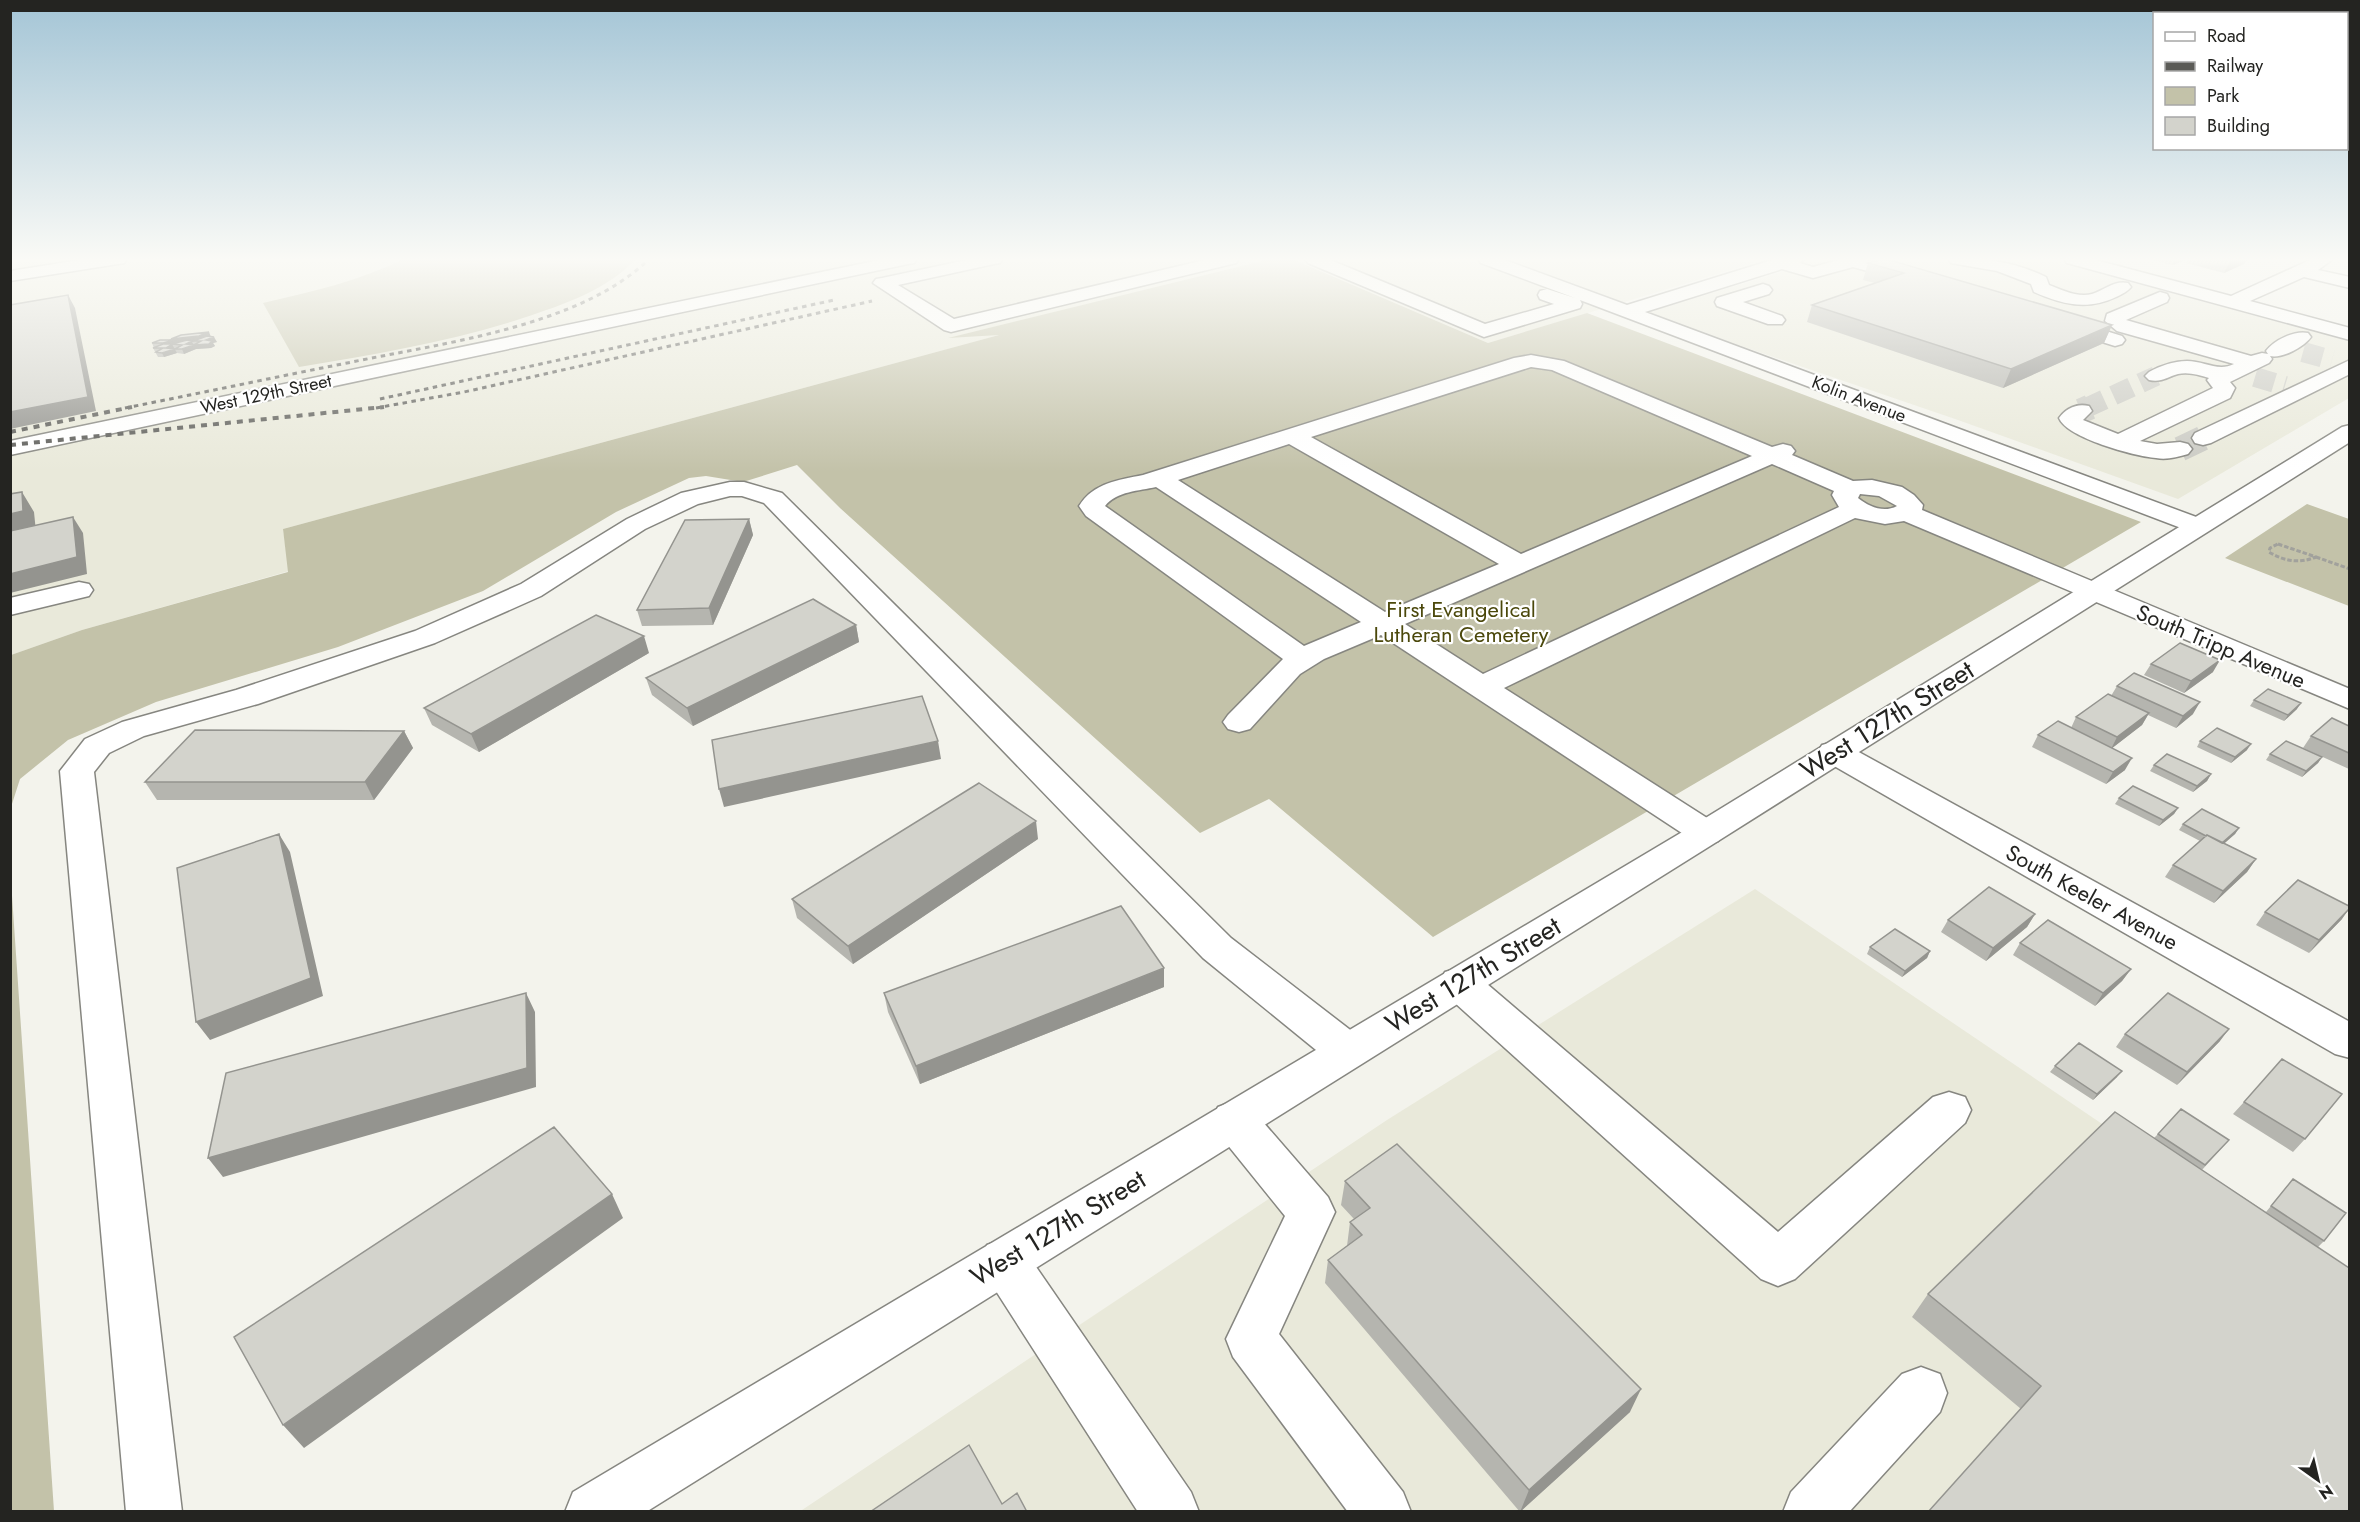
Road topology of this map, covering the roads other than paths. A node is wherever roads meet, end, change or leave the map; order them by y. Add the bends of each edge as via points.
1 (570, 330) edge
2 (1678, 330) edge
3 (2083, 330) edge
4 (2137, 330) edge
5 (2220, 330) edge
6 (2319, 330) edge
7 (2115, 340) dead end
8 (2288, 366) edge
9 (2156, 376) tunnel mouth
10 (2267, 407) junction
11 (2081, 411) dead end
12 (2349, 432) edge
13 (1292, 436) junction
14 (2203, 438) tunnel mouth
15 (2121, 441) junction
16 (10, 448) edge
17 (2180, 449) tunnel mouth
18 (1782, 451) junction
19 (1159, 478) junction
20 (1853, 499) junction
21 (2198, 526) junction
22 (1519, 564) junction
23 (79, 590) dead end
24 (2093, 592) junction
25 (10, 607) edge
26 (1383, 622) junction
27 (1303, 659) junction
28 (1483, 686) junction
29 (2349, 700) edge
30 (1239, 722) dead end
31 (1834, 752) junction
32 (1706, 833) junction
33 (1459, 983) junction
34 (2349, 1042) edge
35 (1347, 1052) junction
36 (1949, 1110) dead end
37 (1234, 1120) junction
38 (1004, 1261) junction
39 (1921, 1393) dead end
40 (154, 1512) edge
41 (593, 1512) edge
42 (1171, 1512) edge
43 (1383, 1512) edge
44 (1811, 1512) edge

1 - 16 street, West 129th Street
2 - 21 street, Kolin Avenue
3 - 7 street
4 - 8 street
5 - 8 street
6 - 8 street
8 - 9 street via 2183,366
8 - 10 street
8 - 10 street
8 - 15 street
10 - 14 street
11 - 15 street via 2070,418 2072,423
12 - 21 street, West 127th Street
13 - 18 street via 1531,361 1557,365
13 - 19 street
13 - 22 street
15 - 17 street via 2161,453
18 - 20 street
18 - 22 street
19 - 26 street
19 - 27 street via 1104,493 1092,506
20 - 24 street, South Tripp Avenue via 1869,487 1900,495 1910,505 1906,513
20 - 28 street
21 - 24 street, West 127th Street
22 - 26 street
23 - 25 street
24 - 29 street, South Tripp Avenue
24 - 31 street, West 127th Street
26 - 27 street
26 - 28 street
27 - 30 street via 1270,686
28 - 32 street
31 - 32 street, West 127th Street
31 - 34 street, South Keeler Avenue
32 - 33 street, West 127th Street
33 - 35 street, West 127th Street
33 - 36 street via 1778,1263
35 - 37 street, West 127th Street
35 - 40 street via 1217,948 773,498 730,489 690,498 636,524 531,590 425,637 247,697 133,729 97,747 77,771
37 - 38 street, West 127th Street
37 - 43 street via 1311,1212 1251,1339
38 - 41 street, West 127th Street
38 - 42 street
39 - 44 street

